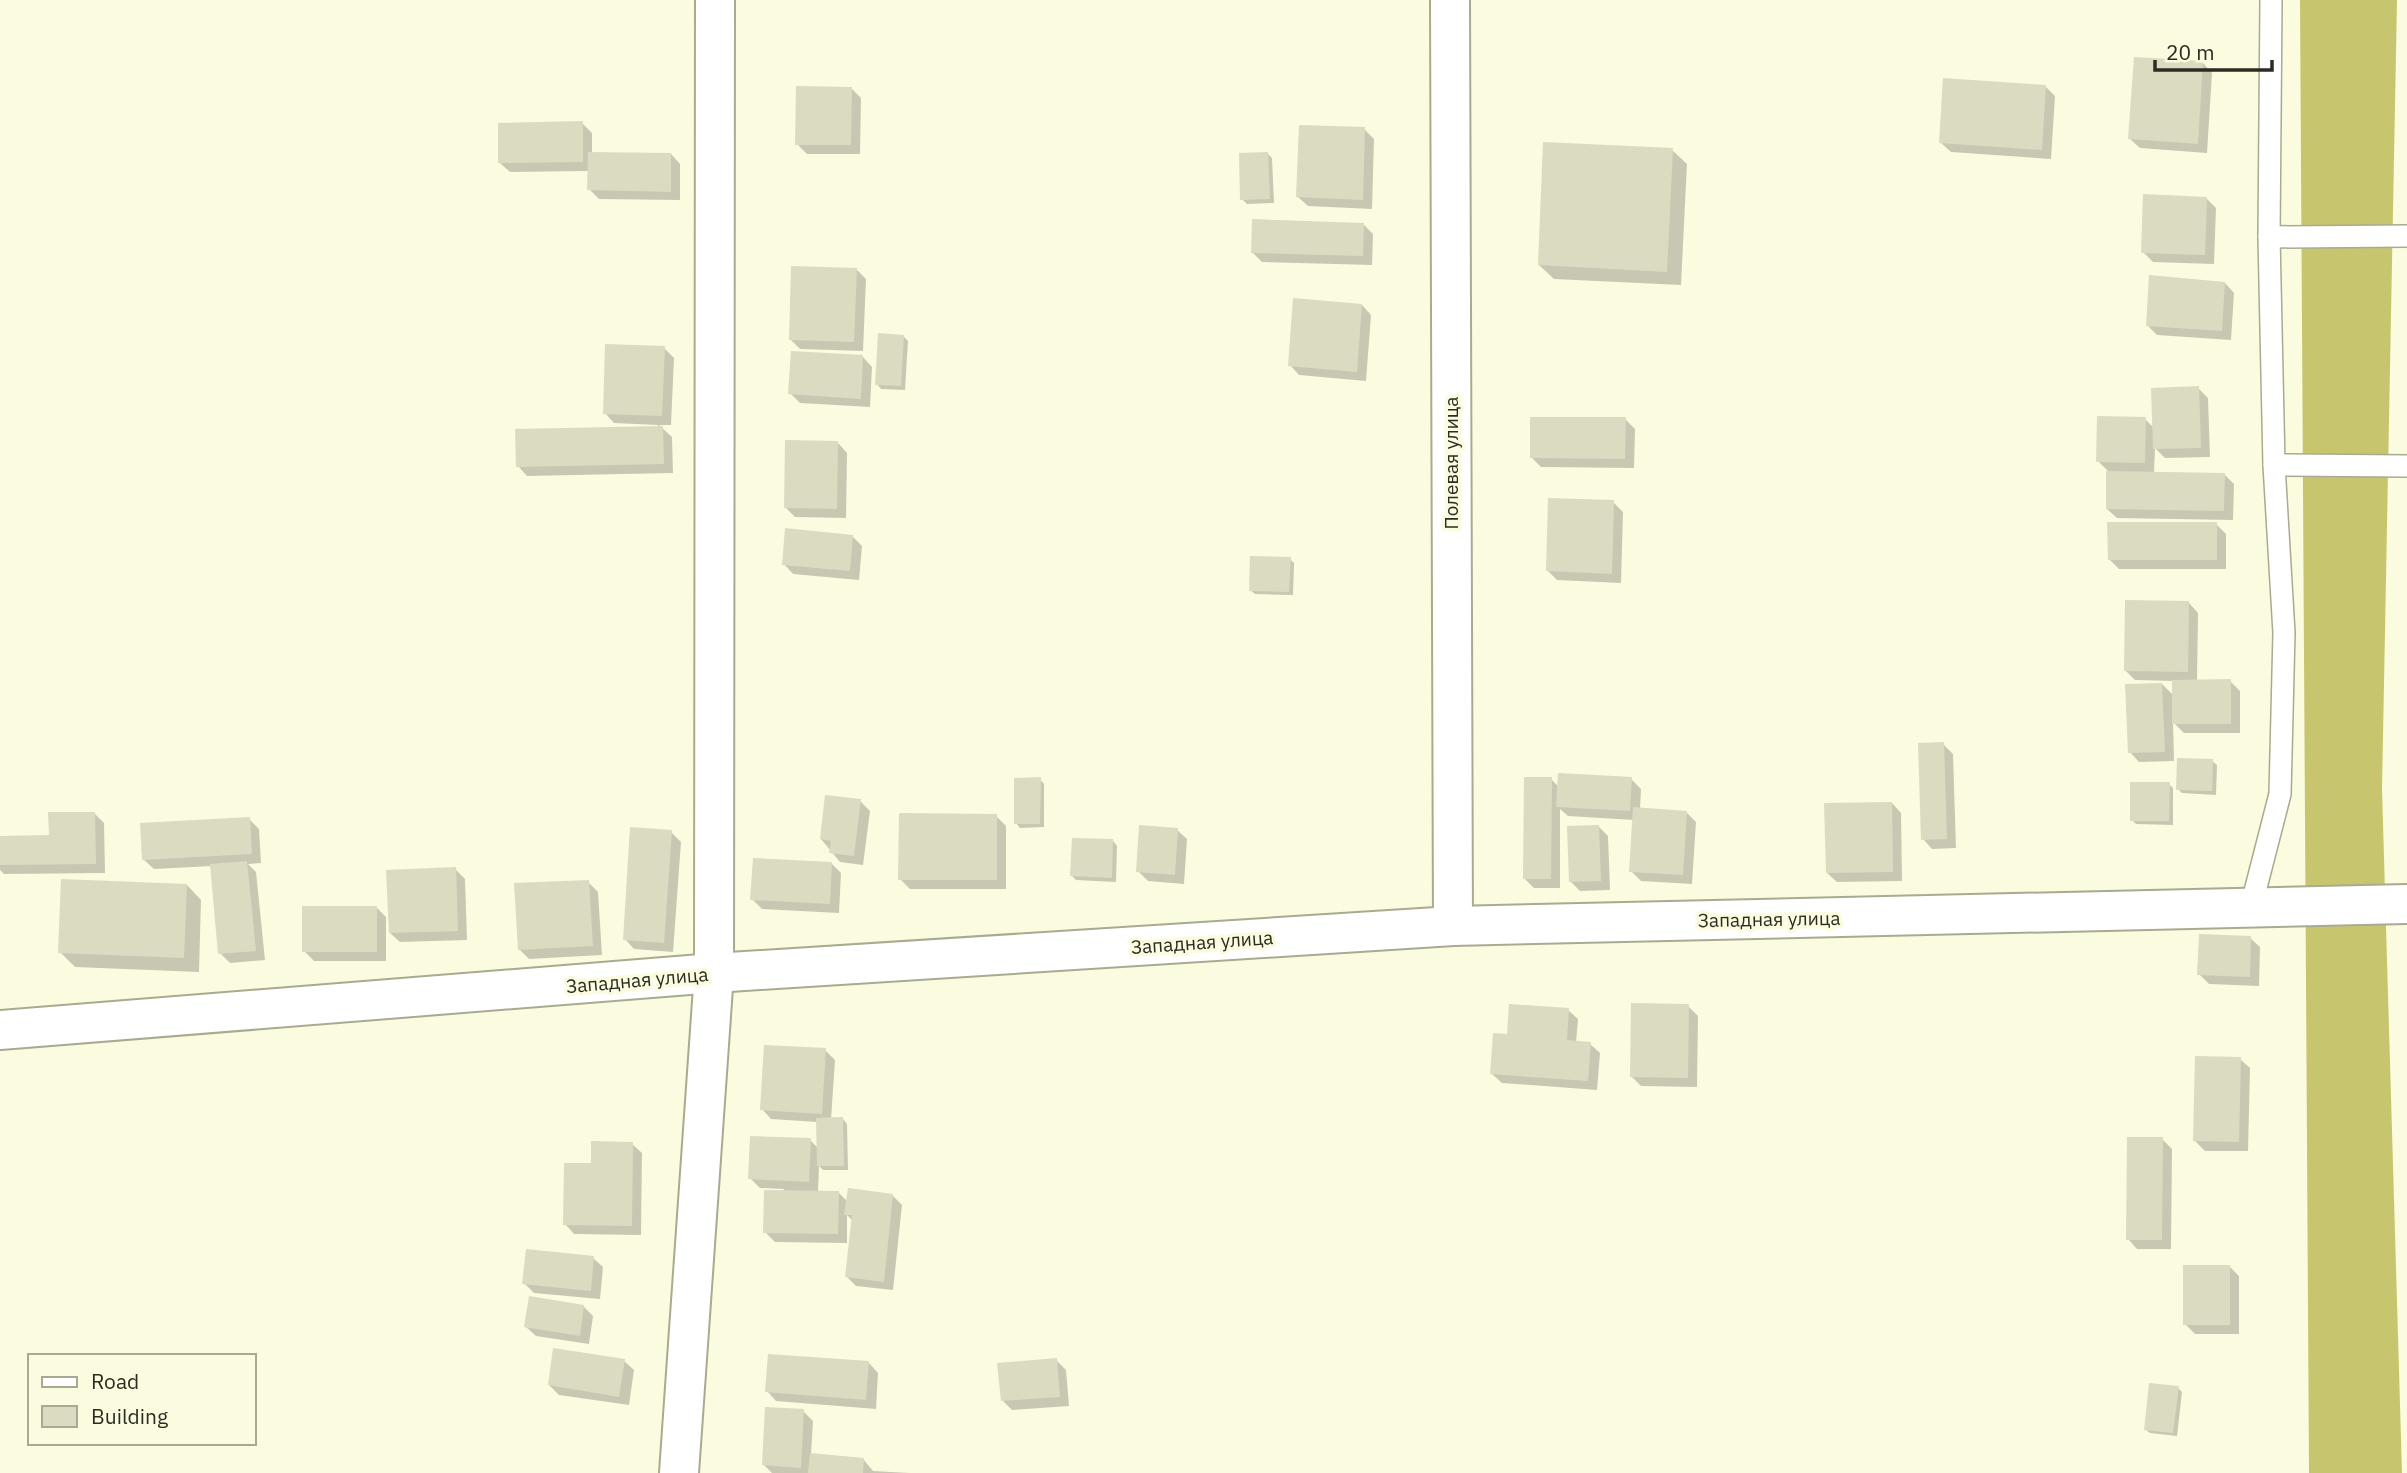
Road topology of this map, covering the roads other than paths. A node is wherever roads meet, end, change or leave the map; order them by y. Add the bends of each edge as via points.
1 (715, 0) edge
2 (1450, 0) edge
3 (2271, 0) edge
4 (2407, 236) edge
5 (2269, 237) junction
6 (2274, 465) junction
7 (2407, 466) edge
8 (2407, 904) edge
9 (2251, 907) junction
10 (1453, 926) junction
11 (714, 973) junction
12 (0, 1030) edge
13 (679, 1473) edge

1 - 11 street
2 - 10 street, Полевая улица
3 - 5 lane
4 - 5 lane
5 - 6 lane
6 - 7 lane
6 - 9 lane via 2284,633 2280,794
8 - 9 street, Западная улица
9 - 10 street, Западная улица
10 - 11 street, Западная улица
11 - 12 street, Западная улица
11 - 13 street

